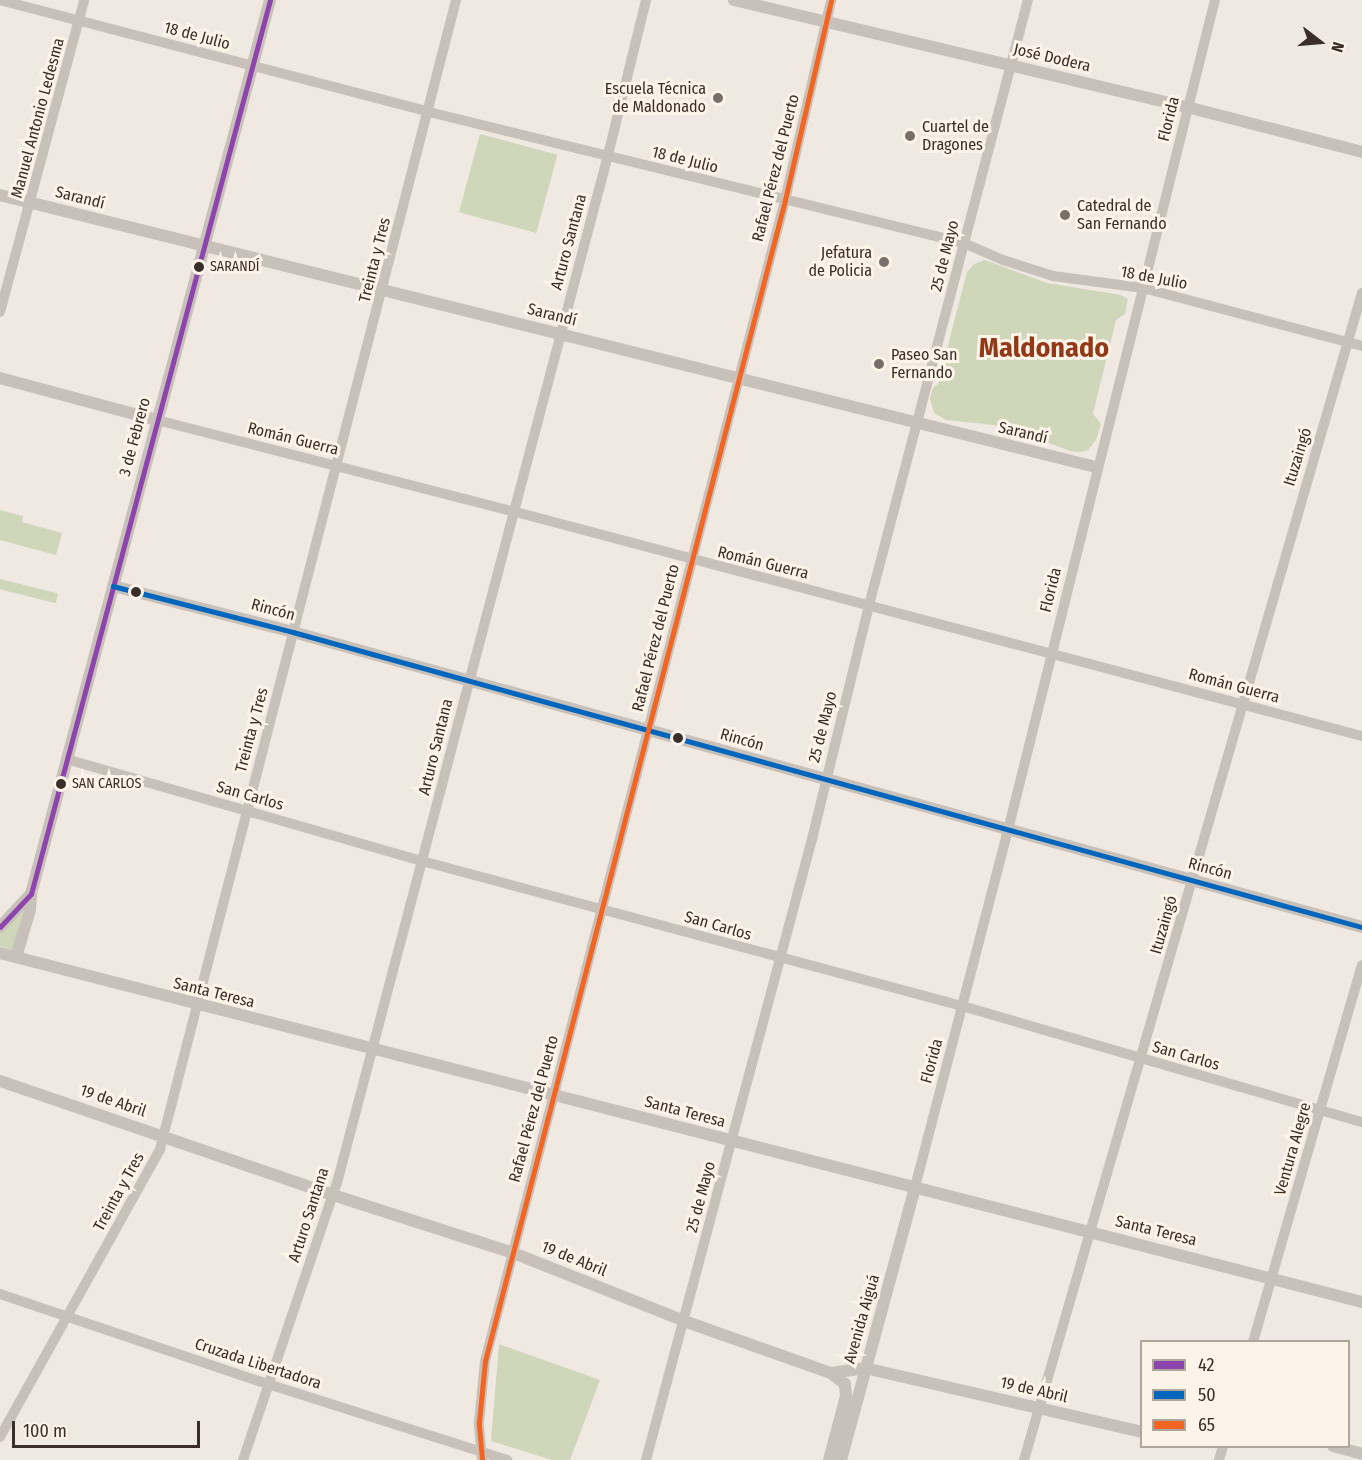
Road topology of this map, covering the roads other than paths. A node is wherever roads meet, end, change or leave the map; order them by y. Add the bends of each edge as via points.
1 (0, 0) edge
2 (84, 0) edge
3 (270, 0) edge
4 (456, 0) edge
5 (646, 0) edge
6 (734, 0) edge
7 (831, 0) edge
8 (1028, 0) edge
9 (1215, 0) edge
10 (80, 20) junction
11 (826, 21) junction
12 (1010, 65) junction
13 (252, 67) junction
14 (1187, 107) junction
15 (429, 112) junction
16 (1362, 153) edge
17 (608, 155) junction
18 (0, 195) edge
19 (785, 200) junction
20 (31, 203) junction
21 (964, 243) junction
22 (205, 246) junction
23 (1143, 288) junction
24 (383, 292) junction
25 (1362, 293) edge
26 (0, 312) edge
27 (559, 334) junction
28 (1348, 342) junction
29 (1362, 346) edge
30 (0, 378) edge
31 (737, 380) junction
32 (157, 420) junction
33 (918, 425) junction
34 (337, 466) junction
35 (1096, 467) junction
36 (512, 511) junction
37 (691, 560) junction
38 (113, 586) junction
39 (869, 605) junction
40 (293, 632) junction
41 (1051, 653) junction
42 (468, 681) junction
43 (1243, 704) junction
44 (648, 731) junction
45 (1362, 736) edge
46 (66, 759) junction
47 (825, 780) junction
48 (247, 811) junction
49 (1008, 830) junction
50 (422, 861) junction
51 (1192, 881) junction
52 (32, 888) junction
53 (601, 910) junction
54 (0, 917) edge
55 (0, 927) edge
56 (1362, 927) edge
57 (0, 953) edge
58 (16, 957) junction
59 (779, 959) junction
60 (1362, 965) edge
61 (195, 1005) junction
62 (962, 1006) junction
63 (371, 1049) junction
64 (1142, 1060) junction
65 (0, 1081) edge
66 (555, 1094) junction
67 (1320, 1110) junction
68 (1362, 1122) edge
69 (161, 1135) junction
70 (731, 1141) junction
71 (915, 1187) junction
72 (333, 1195) junction
73 (1092, 1231) junction
74 (511, 1252) junction
75 (1272, 1278) junction
76 (0, 1294) edge
77 (1362, 1302) edge
78 (67, 1316) junction
79 (684, 1321) junction
80 (1253, 1340) edge
81 (865, 1368) junction
82 (831, 1373) junction
83 (268, 1384) junction
84 (1039, 1408) junction
85 (1140, 1432) edge
86 (0, 1437) edge
87 (1340, 1448) edge
88 (1362, 1454) edge
89 (837, 1455) edge
90 (482, 1457) edge
91 (243, 1460) edge
92 (507, 1460) edge
93 (646, 1460) edge
94 (1024, 1460) edge

1 - 10 street, 18 de Julio
2 - 10 street, Manuel Antonio Ledesma
3 - 13 street, 3 de Febrero
4 - 15 street, Treinta y Tres
5 - 17 street, Arturo Santana
6 - 11 street, José Dodera
7 - 11 street, Rafael Pérez del Puerto
8 - 12 street, 25 de Mayo
9 - 14 street, Florida
10 - 13 street, 18 de Julio
10 - 20 street, Manuel Antonio Ledesma
11 - 12 street, José Dodera
11 - 19 street, Rafael Pérez del Puerto
12 - 14 street, José Dodera
12 - 21 street, 25 de Mayo
13 - 15 street, 18 de Julio
13 - 22 street, 3 de Febrero
14 - 16 street, José Dodera
14 - 23 street, Florida
15 - 17 street, 18 de Julio
15 - 24 street, Treinta y Tres
17 - 19 street, 18 de Julio
17 - 27 street, Arturo Santana
18 - 20 street, Sarandí
19 - 21 street, 18 de Julio
19 - 31 street, Rafael Pérez del Puerto
20 - 22 street, Sarandí
20 - 26 street, Manuel Antonio Ledesma
21 - 23 street, 18 de Julio via 1053,276
21 - 33 street, 25 de Mayo
22 - 24 street, Sarandí
22 - 32 street, 3 de Febrero
23 - 28 street, 18 de Julio
23 - 35 street, Florida
24 - 27 street, Sarandí
24 - 34 street, Treinta y Tres
25 - 28 street, Ituzaingó
27 - 31 street, Sarandí
27 - 36 street, Arturo Santana
28 - 29 street, 18 de Julio
28 - 43 street, Ituzaingó
30 - 32 street
31 - 33 street, Sarandí
31 - 37 street, Rafael Pérez del Puerto
32 - 34 street, Román Guerra
32 - 38 street, 3 de Febrero
33 - 35 street, Sarandí
33 - 39 street, 25 de Mayo
34 - 36 street, Román Guerra
34 - 40 street, Treinta y Tres
35 - 41 street, Florida
36 - 37 street, Román Guerra
36 - 42 street, Arturo Santana
37 - 39 street, Román Guerra
37 - 44 street, Rafael Pérez del Puerto
38 - 40 street, Rincón
38 - 46 street, 3 de Febrero
39 - 41 street, Román Guerra
39 - 47 street, 25 de Mayo
40 - 42 street, Rincón
40 - 48 street, Treinta y Tres
41 - 43 street, Román Guerra
41 - 49 street, Florida
42 - 44 street, Rincón
42 - 50 street, Arturo Santana
43 - 45 street, Román Guerra
43 - 51 street, Ituzaingó
44 - 47 street, Rincón
44 - 53 street, Rafael Pérez del Puerto
46 - 48 street, San Carlos
46 - 52 street, 3 de Febrero
47 - 49 street, Rincón
47 - 59 street, 25 de Mayo
48 - 50 street, San Carlos
48 - 61 street, Treinta y Tres
49 - 51 street, Rincón
49 - 62 street, Florida
50 - 53 street, San Carlos
50 - 63 street, Arturo Santana
51 - 56 street, Rincón
51 - 64 street, Ituzaingó
52 - 54 street, 3 de Febrero
52 - 55 street, 3 de Febrero
52 - 58 street via 30,910
53 - 59 street, San Carlos
53 - 66 street, Rafael Pérez del Puerto
57 - 58 street, Santa Teresa
58 - 61 street, Santa Teresa
59 - 62 street, San Carlos
59 - 70 street, 25 de Mayo
60 - 67 street, Ventura Alegre
61 - 63 street, Santa Teresa
61 - 69 street, Treinta y Tres
62 - 64 street, San Carlos
62 - 71 street, Florida
63 - 66 street, Santa Teresa
63 - 72 street, Arturo Santana
64 - 67 street, San Carlos
64 - 73 street, Ituzaingó
65 - 69 street, 19 de Abril
66 - 70 street, Santa Teresa
66 - 74 street, Rafael Pérez del Puerto
67 - 68 street, San Carlos
67 - 75 street, Ventura Alegre
69 - 72 street, 19 de Abril
69 - 78 street, Treinta y Tres via 159,1149
70 - 71 street, Santa Teresa
70 - 79 street, 25 de Mayo
71 - 73 street, Santa Teresa
71 - 81 street, Avenida Aiguá
72 - 74 street, 19 de Abril
72 - 83 street, Arturo Santana
73 - 75 street, Santa Teresa
73 - 84 street, Ituzaingó
74 - 79 street, 19 de Abril
74 - 90 street, Rafael Pérez del Puerto via 482,1382
75 - 77 street, Santa Teresa
75 - 80 street, Ventura Alegre
76 - 78 street, Cruzada Libertadora
78 - 83 street, Cruzada Libertadora
78 - 86 street, Treinta y Tres
79 - 82 street, 19 de Abril
79 - 93 street, 25 de Mayo
81 - 82 street, 19 de Abril
81 - 84 street, 19 de Abril
81 - 89 street, Avenida Aiguá
82 - 89 street, Avenida Aiguá via 846,1388
83 - 90 street, Cruzada Libertadora
83 - 91 street, Arturo Santana
84 - 85 street, 19 de Abril
84 - 94 street, Ituzaingó
87 - 88 street
90 - 92 street, Cruzada Libertadora

